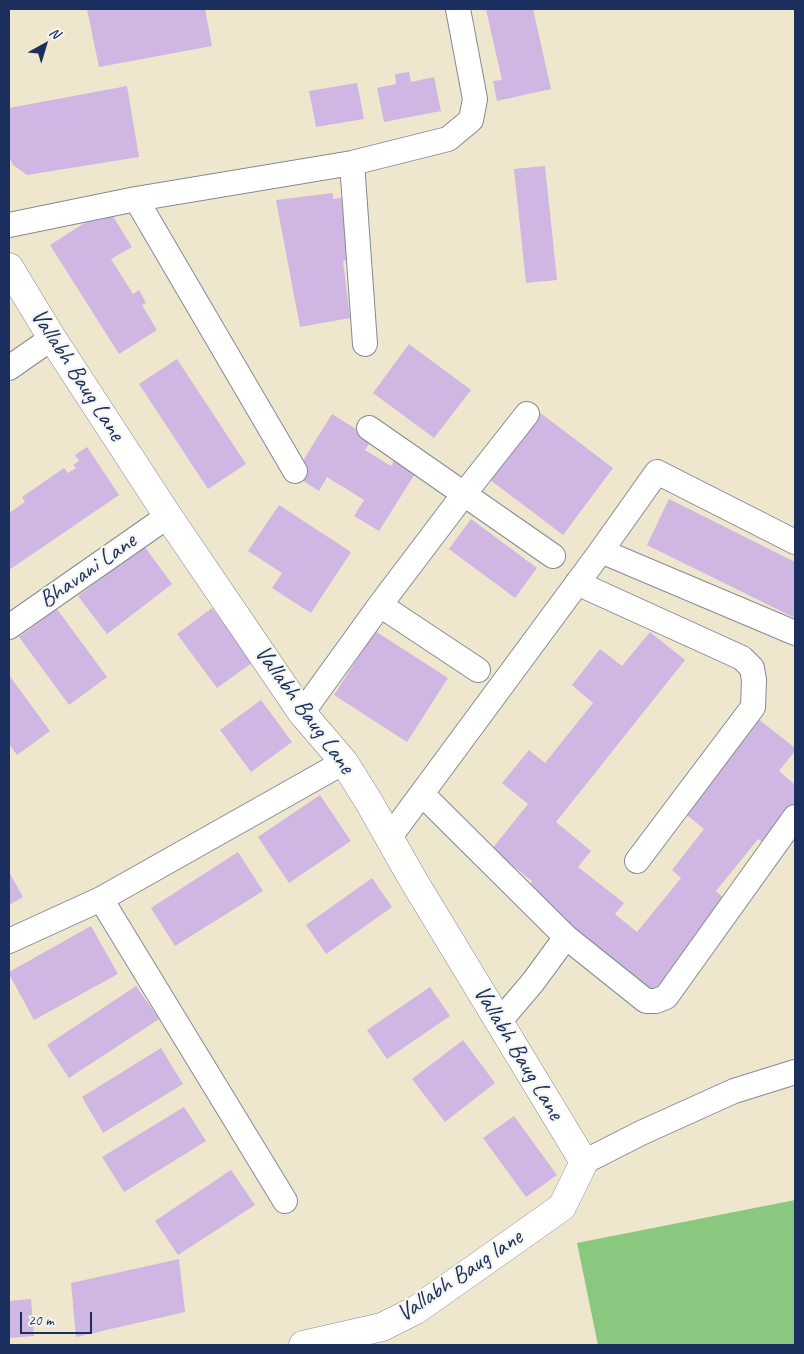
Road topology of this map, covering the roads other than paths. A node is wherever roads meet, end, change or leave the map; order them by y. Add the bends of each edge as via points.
1 (458, 9) edge
2 (352, 163) junction
3 (136, 199) junction
4 (9, 225) edge
5 (9, 267) edge
6 (52, 338) junction
7 (365, 344) dead end
8 (9, 368) edge
9 (526, 414) dead end
10 (369, 428) dead end
11 (295, 471) dead end
12 (464, 494) junction
13 (168, 516) junction
14 (795, 542) edge
15 (601, 551) junction
16 (554, 556) dead end
17 (577, 583) junction
18 (380, 605) junction
19 (9, 627) edge
20 (795, 633) edge
21 (478, 670) dead end
22 (302, 713) junction
23 (344, 762) junction
24 (422, 794) junction
25 (795, 817) edge
26 (389, 838) junction
27 (637, 861) dead end
28 (101, 899) junction
29 (566, 937) junction
30 (9, 941) edge
31 (499, 1022) junction
32 (795, 1072) edge
33 (584, 1162) junction
34 (285, 1201) dead end
35 (379, 1336) edge
36 (303, 1345) edge

1 - 2 street via 475,99 471,120 448,140
2 - 3 street
2 - 7 street
3 - 4 street
3 - 11 street
5 - 6 street, Vallabh Baug Lane
6 - 8 street
6 - 13 street, Vallabh Baug Lane
9 - 12 street
10 - 12 street
12 - 16 street
12 - 18 street
13 - 19 street, Bhavani Lane
13 - 22 street, Vallabh Baug Lane
14 - 15 street via 657,472
15 - 17 street
15 - 20 street
17 - 24 street
17 - 27 street via 742,658 752,668 754,707
18 - 21 street
18 - 22 street
22 - 23 street, Vallabh Baug Lane
23 - 26 street, Vallabh Baug Lane
23 - 28 street
24 - 26 street
24 - 29 street
25 - 29 street via 666,997 646,1001
26 - 31 street, Vallabh Baug Lane
28 - 30 street
28 - 34 street
29 - 31 street
31 - 33 street, Vallabh Baug Lane
32 - 33 street via 734,1091
33 - 35 street, Vallabh Baug lane via 562,1207
35 - 36 street, Vallabh Baug lane

